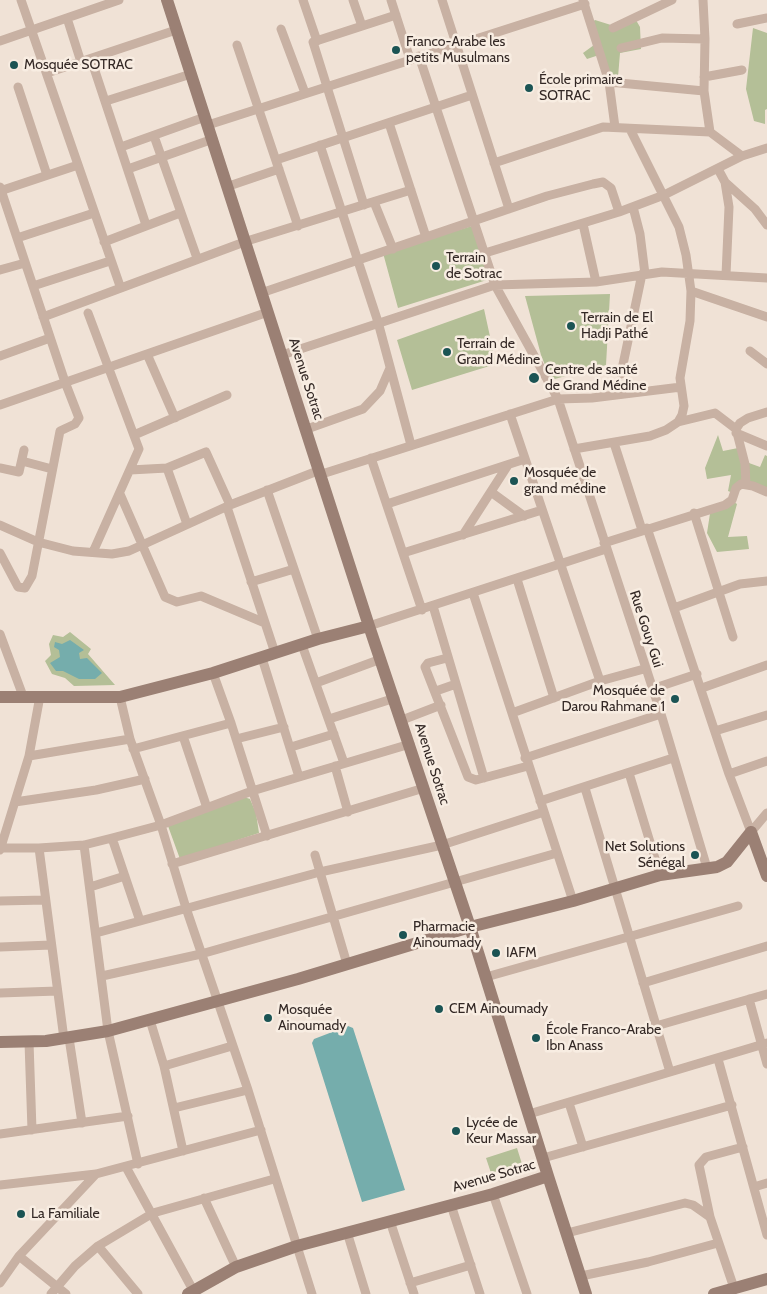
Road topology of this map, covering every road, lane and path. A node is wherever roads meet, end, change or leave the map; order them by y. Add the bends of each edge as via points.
1 (22, 0) edge
2 (167, 0) edge
3 (303, 0) edge
4 (353, 0) edge
5 (391, 0) edge
6 (442, 0) edge
7 (672, 0) edge
8 (703, 0) edge
9 (115, 1) edge
10 (584, 2) edge
11 (396, 15) junction
12 (67, 18) junction
13 (767, 18) edge
14 (737, 24) dead end
15 (362, 26) junction
16 (281, 28) dead end
17 (613, 28) dead end
18 (33, 30) junction
19 (176, 30) junction
20 (705, 38) junction
21 (0, 41) edge
22 (317, 41) junction
23 (456, 44) junction
24 (237, 45) dead end
25 (620, 48) dead end
26 (414, 57) junction
27 (91, 59) junction
28 (81, 62) junction
29 (742, 70) dead end
30 (47, 73) junction
31 (191, 74) junction
32 (704, 77) junction
33 (609, 82) junction
34 (326, 86) junction
35 (18, 87) dead end
36 (704, 90) junction
37 (304, 93) junction
38 (472, 95) junction
39 (106, 101) junction
40 (436, 107) junction
41 (258, 108) junction
42 (207, 121) junction
43 (389, 123) junction
44 (615, 126) junction
45 (630, 129) junction
46 (710, 132) junction
47 (154, 136) junction
48 (343, 138) junction
49 (213, 139) junction
50 (320, 145) junction
51 (121, 148) junction
52 (767, 148) edge
53 (742, 156) junction
54 (161, 157) junction
55 (276, 160) junction
56 (494, 163) junction
57 (78, 164) junction
58 (128, 169) junction
59 (279, 169) junction
60 (718, 169) junction
61 (47, 175) junction
62 (725, 182) junction
63 (229, 186) junction
64 (0, 189) edge
65 (411, 190) junction
66 (664, 194) junction
67 (374, 202) junction
68 (364, 205) junction
69 (633, 207) junction
70 (509, 209) junction
71 (342, 212) junction
72 (619, 212) junction
73 (94, 213) junction
74 (180, 213) junction
75 (474, 221) junction
76 (583, 224) junction
77 (146, 225) junction
78 (767, 225) edge
79 (298, 226) junction
80 (426, 237) junction
81 (17, 238) junction
82 (247, 241) junction
83 (104, 242) junction
84 (393, 249) junction
85 (485, 253) junction
86 (196, 258) junction
87 (358, 260) junction
88 (110, 261) junction
89 (25, 263) junction
90 (0, 270) edge
91 (689, 272) junction
92 (643, 274) junction
93 (726, 275) junction
94 (767, 278) edge
95 (596, 282) junction
96 (33, 286) junction
97 (120, 286) junction
98 (495, 286) junction
99 (691, 291) junction
100 (262, 293) junction
101 (268, 312) junction
102 (88, 313) dead end
103 (43, 317) junction
104 (767, 317) edge
105 (378, 322) junction
106 (50, 338) junction
107 (750, 351) dead end
108 (147, 354) junction
109 (282, 355) junction
110 (0, 356) edge
111 (767, 364) edge
112 (108, 367) junction
113 (390, 368) junction
114 (621, 374) dead end
115 (65, 382) junction
116 (681, 387) junction
117 (227, 395) dead end
118 (558, 400) junction
119 (0, 405) edge
120 (767, 412) edge
121 (510, 414) junction
122 (175, 418) junction
123 (678, 422) junction
124 (307, 429) junction
125 (736, 431) junction
126 (134, 435) junction
127 (614, 443) junction
128 (411, 445) junction
129 (767, 446) edge
130 (574, 449) junction
131 (24, 450) dead end
132 (371, 458) junction
133 (526, 459) junction
134 (22, 461) junction
135 (508, 465) junction
136 (0, 468) edge
137 (167, 468) junction
138 (52, 469) junction
139 (130, 470) junction
140 (321, 472) junction
141 (746, 484) junction
142 (268, 490) junction
143 (491, 492) junction
144 (767, 492) edge
145 (120, 494) junction
146 (387, 504) junction
147 (228, 506) junction
148 (542, 510) junction
149 (694, 513) junction
150 (524, 516) junction
151 (187, 524) junction
152 (0, 525) edge
153 (644, 529) junction
154 (463, 535) junction
155 (38, 542) junction
156 (142, 546) junction
157 (605, 546) junction
158 (94, 552) junction
159 (0, 553) edge
160 (403, 554) junction
161 (561, 565) junction
162 (294, 568) junction
163 (517, 579) junction
164 (767, 581) edge
165 (251, 582) junction
166 (717, 592) junction
167 (473, 593) junction
168 (433, 606) junction
169 (674, 608) junction
170 (422, 610) junction
171 (264, 623) junction
172 (369, 626) junction
173 (0, 634) edge
174 (733, 638) dead end
175 (318, 639) junction
176 (302, 645) junction
177 (275, 653) junction
178 (262, 658) junction
179 (380, 658) junction
180 (447, 658) junction
181 (767, 665) edge
182 (644, 669) junction
183 (213, 673) junction
184 (697, 674) junction
185 (600, 681) junction
186 (316, 683) junction
187 (456, 684) junction
188 (702, 688) junction
189 (652, 689) junction
190 (436, 692) junction
191 (23, 696) junction
192 (40, 696) junction
193 (0, 697) edge
194 (120, 697) junction
195 (395, 698) junction
196 (554, 698) junction
197 (441, 705) junction
198 (512, 713) junction
199 (661, 714) junction
200 (767, 715) edge
201 (329, 719) junction
202 (402, 720) junction
203 (231, 723) junction
204 (284, 727) junction
205 (715, 731) junction
206 (334, 734) junction
207 (183, 736) junction
208 (130, 739) junction
209 (236, 739) junction
210 (410, 744) junction
211 (291, 746) junction
212 (133, 749) junction
213 (30, 756) junction
214 (673, 758) junction
215 (767, 761) edge
216 (526, 762) junction
217 (339, 764) junction
218 (629, 773) junction
219 (729, 774) junction
220 (299, 777) junction
221 (484, 778) junction
222 (145, 779) junction
223 (424, 788) junction
224 (585, 788) junction
225 (252, 791) junction
226 (540, 801) junction
227 (15, 802) junction
228 (207, 808) junction
229 (348, 812) junction
230 (544, 812) junction
231 (767, 813) edge
232 (161, 825) junction
233 (751, 832) junction
234 (266, 836) junction
235 (112, 838) junction
236 (84, 845) junction
237 (442, 845) junction
238 (39, 848) junction
239 (0, 849) edge
240 (558, 853) junction
241 (314, 855) dead end
242 (172, 864) junction
243 (707, 868) junction
244 (320, 872) junction
245 (660, 875) junction
246 (125, 876) junction
247 (767, 876) edge
248 (454, 882) junction
249 (90, 888) junction
250 (615, 888) junction
251 (45, 900) junction
252 (0, 901) edge
253 (573, 901) junction
254 (738, 906) dead end
255 (186, 908) junction
256 (333, 917) junction
257 (140, 921) junction
258 (470, 927) junction
259 (96, 933) junction
260 (630, 937) junction
261 (51, 945) junction
262 (767, 946) edge
263 (0, 947) edge
264 (201, 954) junction
265 (347, 964) junction
266 (102, 976) junction
267 (486, 977) junction
268 (643, 983) junction
269 (57, 991) junction
270 (0, 993) edge
271 (767, 994) edge
272 (749, 999) junction
273 (218, 1001) junction
274 (150, 1020) junction
275 (656, 1026) junction
276 (108, 1031) junction
277 (67, 1038) junction
278 (0, 1042) edge
279 (29, 1042) junction
280 (764, 1044) edge
281 (232, 1046) junction
282 (718, 1059) junction
283 (767, 1064) edge
284 (164, 1066) junction
285 (670, 1072) junction
286 (248, 1090) junction
287 (569, 1103) junction
288 (732, 1106) junction
289 (174, 1108) junction
290 (529, 1114) junction
291 (128, 1116) junction
292 (82, 1123) junction
293 (32, 1130) junction
294 (261, 1130) junction
295 (0, 1134) edge
296 (583, 1148) junction
297 (743, 1148) junction
298 (183, 1150) junction
299 (543, 1158) junction
300 (138, 1164) junction
301 (126, 1168) junction
302 (96, 1174) junction
303 (548, 1176) junction
304 (274, 1179) junction
305 (767, 1183) edge
306 (0, 1185) edge
307 (754, 1187) junction
308 (493, 1194) junction
309 (204, 1198) junction
310 (451, 1205) junction
311 (153, 1214) junction
312 (710, 1217) junction
313 (390, 1220) junction
314 (347, 1232) junction
315 (567, 1233) junction
316 (767, 1234) edge
317 (718, 1243) junction
318 (98, 1246) junction
319 (297, 1246) junction
320 (19, 1256) junction
321 (471, 1266) junction
322 (236, 1267) junction
323 (4, 1268) edge
324 (580, 1276) junction
325 (767, 1279) edge
326 (0, 1282) edge
327 (410, 1284) junction
328 (734, 1288) junction
329 (54, 1290) edge
330 (191, 1292) edge
331 (718, 1293) edge
332 (66, 1294) edge
333 (138, 1294) edge
334 (312, 1294) edge
335 (366, 1294) edge
336 (414, 1294) edge
337 (480, 1294) edge
338 (528, 1294) edge
339 (586, 1294) edge

1 - 18 street
2 - 19 street, Avenue Sotrac
3 - 22 street
4 - 15 street
5 - 11 street, Rue Gouy Gui
6 - 23 street
7 - 17 street
8 - 20 street
9 - 12 street
10 - 23 street
10 - 33 street
11 - 15 street
11 - 26 street, Rue Gouy Gui
12 - 18 street
12 - 28 street
13 - 14 street
15 - 22 street
16 - 37 street
18 - 21 street
18 - 30 street
19 - 27 street
19 - 31 street, Avenue Sotrac
20 - 25 street via 662,38
20 - 32 street
22 - 34 street via 313,42
23 - 26 street
23 - 38 street
24 - 41 street
26 - 34 street
26 - 40 street, Rue Gouy Gui
27 - 28 street
27 - 39 street
28 - 30 street
29 - 32 street
30 - 57 street
31 - 39 street
31 - 42 street, Avenue Sotrac
32 - 36 street
33 - 36 street
33 - 44 street
34 - 37 street
34 - 48 street
35 - 61 street
36 - 46 street
37 - 41 street
38 - 40 street
38 - 56 street
39 - 51 street
40 - 43 street
40 - 75 street, Rue Gouy Gui
41 - 42 street
41 - 55 street
42 - 47 street
42 - 49 street, Avenue Sotrac
43 - 48 street
43 - 65 street
44 - 45 street
44 - 56 street via 582,132
45 - 46 street
45 - 66 street
46 - 53 street
47 - 51 street
47 - 54 street
48 - 50 street
48 - 68 street
49 - 54 street
49 - 63 street, Avenue Sotrac
50 - 55 street
50 - 71 street
51 - 58 street
52 - 53 street
53 - 60 street
54 - 58 street
54 - 74 street
55 - 59 street
56 - 70 street
57 - 61 street
57 - 73 street
58 - 77 street
59 - 63 street
59 - 79 street
60 - 62 street
60 - 66 street
61 - 64 street
62 - 78 street via 755,209
62 - 93 street via 729,207
63 - 82 street, Avenue Sotrac
64 - 81 street
65 - 67 street
65 - 80 street
66 - 69 street
66 - 91 street via 680,227
67 - 68 street
67 - 84 street
68 - 71 street
69 - 72 street
69 - 92 street via 640,234
70 - 72 street via 603,182 611,188
70 - 75 street
71 - 79 street
71 - 87 street
72 - 76 street
73 - 81 street
73 - 83 street
74 - 77 street
74 - 86 street
75 - 80 street
75 - 85 street, Rue Gouy Gui
76 - 85 street
76 - 95 street
77 - 83 street
79 - 82 street
80 - 84 street
81 - 89 street
82 - 86 street
82 - 100 street, Avenue Sotrac
83 - 88 street
84 - 87 street
85 - 98 street, Rue Gouy Gui
86 - 97 street
87 - 100 street
87 - 105 street
88 - 96 street
88 - 97 street
89 - 90 street
89 - 96 street
91 - 92 street
91 - 93 street
91 - 99 street
92 - 95 street
92 - 114 street
93 - 94 street
95 - 98 street
96 - 103 street
97 - 103 street
98 - 105 street
98 - 118 street, Rue Gouy Gui
99 - 104 street
99 - 116 street
100 - 101 street, Avenue Sotrac
101 - 108 street
101 - 109 street, Avenue Sotrac
102 - 112 street
103 - 106 street
105 - 109 street
105 - 113 street
106 - 110 street
106 - 115 street
107 - 111 street
108 - 112 street
108 - 122 street
109 - 124 street, Avenue Sotrac
112 - 115 street
112 - 126 street
113 - 124 street via 380,391 363,409
113 - 128 street
115 - 119 street
115 - 138 street via 79,418 75,424 60,431
116 - 118 street
116 - 123 street via 684,406
117 - 122 street
118 - 121 street
118 - 130 street, Rue Gouy Gui
120 - 125 street via 748,418
121 - 128 street
121 - 133 street
122 - 126 street
123 - 125 street via 715,413
123 - 127 street via 666,430
124 - 140 street, Avenue Sotrac
125 - 129 street
125 - 141 street via 745,464
126 - 139 street via 139,449
127 - 130 street
127 - 153 street
128 - 132 street
130 - 157 street, Rue Gouy Gui
131 - 134 street
132 - 140 street
132 - 146 street
133 - 135 street
133 - 148 street
134 - 136 street via 19,472
134 - 138 street
135 - 143 street
135 - 146 street
137 - 139 street
137 - 147 street via 206,452
137 - 151 street
138 - 155 street
139 - 145 street
140 - 142 street
140 - 172 street, Avenue Sotrac
141 - 144 street
141 - 149 street via 738,486 729,503
142 - 147 street
142 - 162 street
143 - 150 street
143 - 154 street
145 - 156 street
145 - 158 street
146 - 160 street
147 - 151 street
147 - 165 street
148 - 150 street
148 - 161 street
149 - 153 street
149 - 166 street
150 - 154 street
151 - 156 street
152 - 155 street
153 - 157 street
153 - 169 street
154 - 160 street
155 - 158 street via 73,551
155 - 159 street via 32,576 25,588 18,587
156 - 158 street via 112,554
156 - 171 street via 168,600 177,602 201,596
157 - 161 street
157 - 182 street, Rue Gouy Gui
160 - 170 street
161 - 163 street
161 - 185 street
162 - 165 street
162 - 175 street
163 - 167 street
163 - 196 street
164 - 166 street via 740,584
165 - 171 street
166 - 169 street
166 - 174 street
167 - 168 street
167 - 198 street
168 - 170 street
168 - 180 street
169 - 184 street
170 - 172 street
171 - 177 street
172 - 175 street
172 - 179 street, Avenue Sotrac
173 - 191 street
175 - 176 street
176 - 177 street
176 - 186 street
177 - 178 street
178 - 183 street
178 - 204 street
179 - 186 street
179 - 195 street, Avenue Sotrac
180 - 187 street
180 - 190 street via 426,665
181 - 188 street
182 - 185 street
182 - 189 street, Rue Gouy Gui
183 - 194 street
183 - 203 street
184 - 188 street
184 - 189 street
185 - 196 street
186 - 201 street
187 - 190 street
187 - 221 street
188 - 205 street
189 - 199 street, Rue Gouy Gui
190 - 197 street
191 - 192 street
191 - 193 street
192 - 194 street
192 - 213 street
194 - 208 street
195 - 201 street
195 - 202 street, Avenue Sotrac
196 - 198 street
197 - 202 street
197 - 221 street via 467,775 472,780
198 - 216 street
199 - 214 street, Rue Gouy Gui
199 - 216 street
200 - 205 street
201 - 206 street
202 - 210 street, Avenue Sotrac
203 - 207 street
203 - 209 street
204 - 209 street
204 - 211 street
205 - 219 street
206 - 211 street
206 - 217 street
207 - 212 street
207 - 228 street
208 - 212 street
208 - 213 street
209 - 225 street
210 - 217 street
210 - 223 street, Avenue Sotrac
211 - 220 street
212 - 222 street
213 - 227 street
214 - 218 street
214 - 243 street, Rue Gouy Gui
215 - 219 street
216 - 221 street
216 - 226 street
217 - 220 street
217 - 229 street
218 - 224 street
218 - 245 street
219 - 233 street
220 - 225 street
222 - 227 street
222 - 232 street
223 - 229 street
223 - 237 street, Avenue Sotrac
224 - 226 street
224 - 250 street
225 - 228 street
225 - 234 street
226 - 230 street
227 - 239 street
228 - 232 street
229 - 234 street
230 - 237 street
230 - 240 street
231 - 233 street
232 - 235 street
232 - 242 street
233 - 243 street via 727,862
233 - 247 street
234 - 242 street
235 - 236 street
235 - 246 street
236 - 238 street
236 - 249 street
237 - 244 street
237 - 248 street, Avenue Sotrac
238 - 239 street
238 - 251 street
240 - 248 street
240 - 253 street
241 - 244 street
242 - 255 street
243 - 245 street
244 - 255 street
244 - 256 street
245 - 250 street
246 - 249 street
246 - 257 street
248 - 256 street
248 - 258 street, Avenue Sotrac
249 - 259 street
250 - 253 street
250 - 260 street
251 - 252 street
251 - 261 street
253 - 258 street
254 - 260 street
255 - 257 street
255 - 264 street
256 - 264 street
256 - 265 street
257 - 259 street
258 - 265 street
258 - 267 street, Avenue Sotrac
259 - 266 street
260 - 267 street
260 - 268 street
261 - 263 street
261 - 269 street
262 - 268 street
264 - 266 street
264 - 273 street
265 - 273 street
266 - 276 street
267 - 290 street, Avenue Sotrac
268 - 275 street
269 - 270 street
269 - 277 street
271 - 272 street
272 - 275 street
272 - 280 street
273 - 274 street
273 - 281 street
274 - 276 street
274 - 284 street
275 - 285 street
276 - 277 street
276 - 291 street
277 - 279 street
277 - 292 street
278 - 279 street
279 - 293 street
280 - 282 street
280 - 283 street
281 - 284 street
281 - 286 street
282 - 285 street
282 - 288 street
284 - 289 street
285 - 287 street
286 - 289 street
286 - 294 street
287 - 290 street
287 - 296 street
288 - 296 street
288 - 297 street
289 - 298 street
290 - 299 street, Avenue Sotrac
291 - 292 street
291 - 300 street
292 - 293 street
293 - 295 street
294 - 298 street
294 - 304 street
296 - 299 street
297 - 307 street
297 - 312 street via 706,1157 701,1162
298 - 300 street
299 - 303 street, Avenue Sotrac
300 - 301 street
301 - 302 street
301 - 311 street
302 - 306 street
302 - 320 street
303 - 308 street, Avenue Sotrac
303 - 315 street
304 - 309 street
304 - 319 street
305 - 307 street
307 - 316 street
308 - 310 street, Avenue Sotrac
308 - 338 street
309 - 311 street
309 - 322 street
310 - 313 street, Avenue Sotrac
310 - 321 street
311 - 318 street
311 - 330 street
312 - 315 street via 685,1203
312 - 317 street
313 - 314 street, Avenue Sotrac
313 - 327 street
314 - 319 street, Avenue Sotrac
314 - 335 street
315 - 324 street
317 - 324 street
317 - 328 street
318 - 329 street
318 - 333 street
319 - 322 street, Avenue Sotrac
319 - 334 street
320 - 323 street
320 - 329 street
321 - 327 street
321 - 337 street
322 - 330 street, Avenue Sotrac
323 - 326 street
324 - 339 street
325 - 328 street
327 - 336 street
328 - 331 street
329 - 332 street

